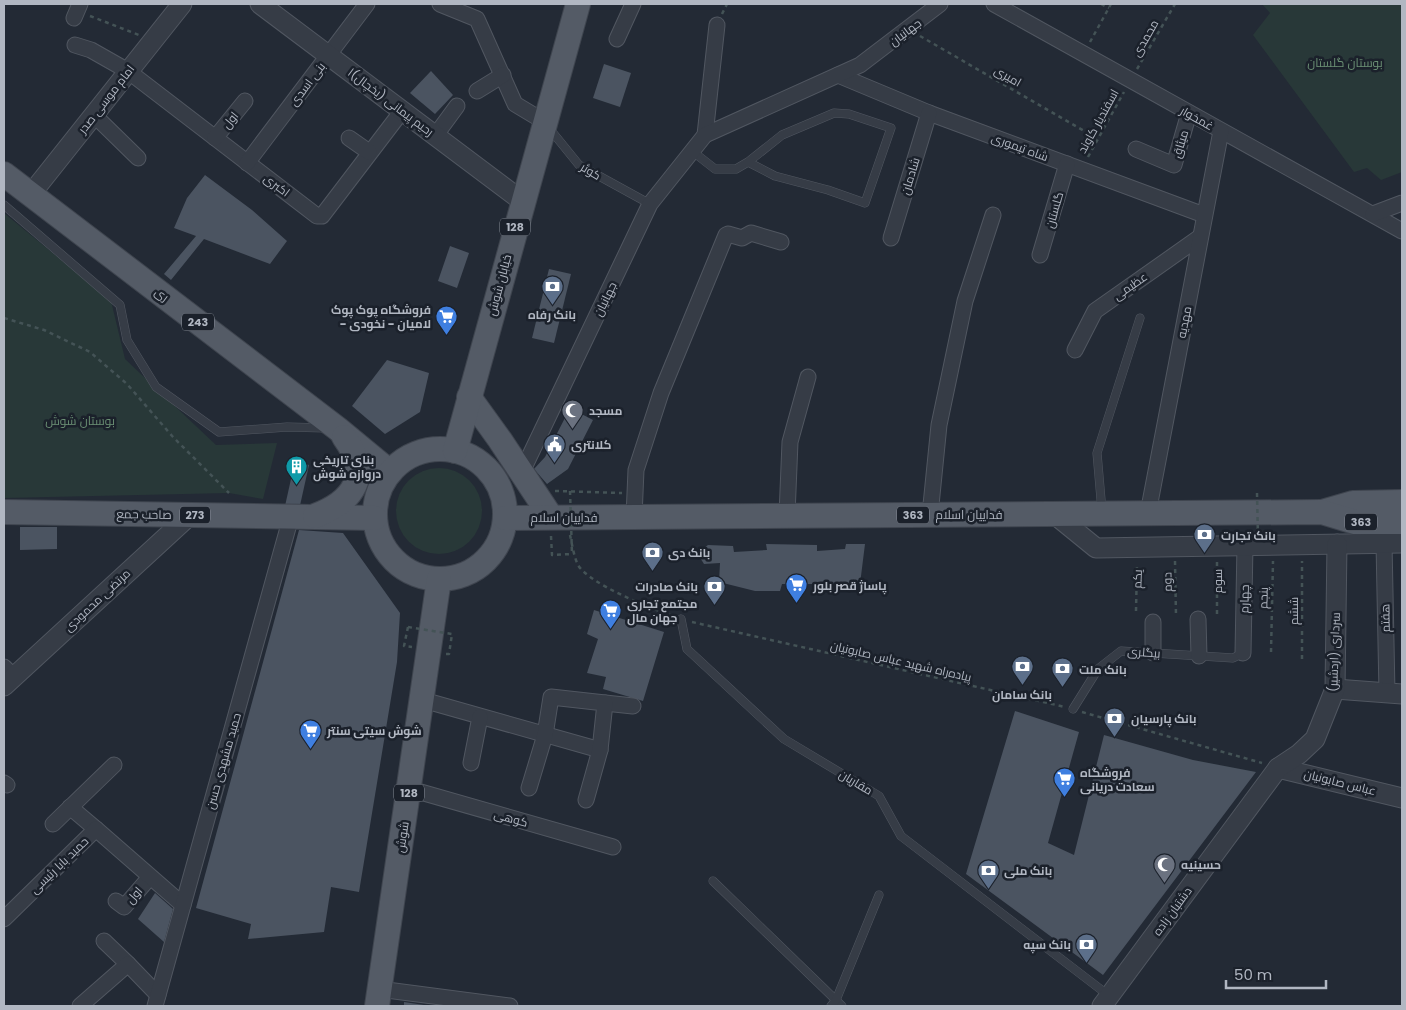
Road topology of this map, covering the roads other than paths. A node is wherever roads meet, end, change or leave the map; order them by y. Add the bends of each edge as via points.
1 (182, 4) edge
2 (260, 4) edge
3 (367, 4) edge
4 (440, 4) edge
5 (578, 4) edge
6 (633, 4) edge
7 (940, 4) edge
8 (994, 4) edge
9 (717, 25) dead end
10 (617, 38) dead end
11 (75, 44) dead end
12 (329, 56) junction
13 (128, 71) junction
14 (503, 75) junction
15 (838, 75) junction
16 (477, 91) dead end
17 (245, 101) dead end
18 (457, 106) dead end
19 (402, 110) junction
20 (929, 113) junction
21 (1189, 113) junction
22 (93, 114) junction
23 (545, 122) junction
24 (1221, 131) junction
25 (705, 135) junction
26 (435, 136) junction
27 (215, 138) junction
28 (349, 138) dead end
29 (1136, 149) dead end
30 (692, 151) junction
31 (369, 152) junction
32 (138, 158) dead end
33 (748, 162) junction
34 (247, 163) junction
35 (1067, 164) junction
36 (4, 174) edge
37 (31, 194) junction
38 (522, 201) junction
39 (1402, 202) edge
40 (650, 204) junction
41 (4, 205) edge
42 (1373, 214) junction
43 (993, 215) dead end
44 (1204, 215) junction
45 (1402, 231) edge
46 (1200, 236) junction
47 (891, 238) dead end
48 (782, 242) dead end
49 (1040, 255) dead end
50 (1140, 318) dead end
51 (1075, 350) dead end
52 (808, 377) dead end
53 (469, 397) junction
54 (338, 429) junction
55 (455, 451) junction
56 (390, 472) junction
57 (522, 474) junction
58 (1402, 502) edge
59 (4, 512) edge
60 (1322, 512) junction
61 (1102, 513) junction
62 (1148, 513) junction
63 (930, 514) junction
64 (1054, 514) junction
65 (190, 515) junction
66 (291, 516) junction
67 (787, 516) junction
68 (314, 517) junction
69 (558, 517) junction
70 (634, 517) junction
71 (375, 518) junction
72 (505, 518) junction
73 (1402, 522) edge
74 (1259, 543) junction
75 (1393, 543) edge
76 (1336, 544) junction
77 (439, 579) junction
78 (1198, 619) dead end
79 (682, 620) road end
80 (1153, 622) dead end
81 (1153, 653) junction
82 (1242, 653) joint
83 (1199, 656) junction
84 (7, 677) edge
85 (1335, 689) junction
86 (1395, 694) edge
87 (423, 700) junction
88 (605, 702) junction
89 (633, 706) dead end
90 (1073, 709) road end
91 (480, 717) junction
92 (545, 734) junction
93 (600, 750) junction
94 (471, 763) dead end
95 (114, 765) dead end
96 (1278, 768) junction
97 (529, 788) dead end
98 (410, 789) junction
99 (1402, 798) edge
100 (586, 800) dead end
101 (70, 807) junction
102 (52, 824) dead end
103 (96, 829) junction
104 (612, 847) dead end
105 (150, 877) junction
106 (713, 881) dead end
107 (879, 895) dead end
108 (116, 901) dead end
109 (183, 905) junction
110 (4, 919) edge
111 (104, 941) dead end
112 (128, 964) junction
113 (378, 998) edge
114 (157, 1000) edge
115 (1106, 1001) edge
116 (833, 1003) edge
117 (80, 1006) edge
118 (510, 1006) edge
119 (842, 1006) edge

1 - 13 street, امام موسی صدر
2 - 12 street, رحیم پیمانی (یخچال)ا
3 - 12 street, بنی اسدی
4 - 14 street via 477,19
5 - 23 main road, خیابان شوش / 128
6 - 10 street
7 - 15 street, جهانیان via 860,65
8 - 21 street, غمخوار
9 - 25 street
11 - 13 street, اکبری
12 - 19 street, رحیم پیمانی (یخچال)ا
12 - 34 street, بنی اسدی
13 - 22 street, امام موسی صدر
13 - 27 street, اکبری
14 - 16 street
14 - 23 street via 515,104
15 - 20 street, شاه تیموری
15 - 25 street, جهانیان
17 - 27 street, اول
18 - 26 street
19 - 26 street, رحیم پیمانی (یخچال)ا
19 - 31 street, اکبری
20 - 35 street, شاه تیموری
20 - 47 street, شادمان
21 - 24 street, غمخوار
21 - 29 street, میثاق via 1174,165
22 - 32 street
22 - 37 street, امام موسی صدر
23 - 38 main road, خیابان شوش / 128
23 - 40 lane, کوثر via 579,165
24 - 42 street, غمخوار
24 - 44 street, مهدیه
25 - 30 street, جهانیان
26 - 38 street, رحیم پیمانی (یخچال)ا
27 - 34 street, اکبری
28 - 31 street
30 - 33 lane via 715,169 736,169
30 - 40 street, جهانیان
31 - 34 street, اکبری via 320,217
33 - 33 lane via 782,135 834,113 849,114 891,128 865,203 775,176
35 - 44 street, شاه تیموری
35 - 49 street, گلستان
36 - 37 main road, ری / 243
37 - 54 main road, ری / 243
38 - 53 main road, خیابان شوش / 128
39 - 42 street
40 - 57 street, جهانیان
41 - 54 lane via 120,305 127,340 156,388 219,432 287,427
42 - 45 street, غمخوار
43 - 63 street via 963,310 939,425
44 - 46 street, مهدیه
46 - 51 street, عظیمی via 1095,311
46 - 62 street, مهدیه
48 - 70 street via 751,233 742,238 726,235 661,393 636,470
50 - 61 lane via 1097,453
52 - 67 street via 790,442
53 - 55 main road, خیابان شوش / 128
53 - 57 main road
54 - 56 main road, ری / 243
54 - 68 main road via 354,454 358,477 347,499
55 - 56 main road via 432,449 416,453
55 - 72 main road via 479,462 490,473 499,487
56 - 71 main road via 381,486
57 - 69 main road
58 - 60 main road via 1353,503
59 - 65 main road, صاحب جمع / 273
60 - 62 main road, فداییان اسلام / 363
60 - 73 main road, فداییان اسلام / 363 via 1355,522
61 - 62 main road, فداییان اسلام / 363
61 - 64 main road, فداییان اسلام / 363
63 - 64 main road, فداییان اسلام / 363
63 - 67 main road, فداییان اسلام / 363
64 - 74 street via 1096,548
65 - 66 main road, صاحب جمع / 273
65 - 84 street, مرتضی محمودی
66 - 68 main road, صاحب جمع / 273
66 - 109 street, حمید مشهدی حسن
67 - 70 main road, فداییان اسلام / 363
68 - 71 main road, صاحب جمع / 273
69 - 70 main road, فداییان اسلام / 363
69 - 72 main road, فداییان اسلام / 363
71 - 77 main road via 378,534 395,561 408,571
72 - 77 main road via 494,550 484,562 455,578
74 - 76 street
74 - 82 street, چهارم
75 - 76 street
75 - 86 street, هفتم
76 - 85 street, سرداری (اردشیر)
77 - 87 main road, شوش / 128
78 - 83 street
79 - 115 lane, مقاریان via 687,650 784,739 879,796 901,836
80 - 81 street
81 - 83 lane, بیگلری
81 - 90 lane, بیگلری via 1121,651 1098,669
82 - 83 lane, بیگلری via 1232,658
85 - 86 street
85 - 96 street, سرداری (اردشیر) via 1314,739
87 - 91 street
87 - 98 main road, شوش / 128
88 - 89 street
88 - 92 street via 551,697
88 - 93 street
91 - 92 street
91 - 94 street
92 - 93 street
92 - 97 street
93 - 100 street
95 - 101 street
96 - 99 street, عباس صابونیان
96 - 115 street, دشتبان زاده
98 - 104 street, کوهی
98 - 113 main road, شوش / 128
101 - 102 street
101 - 103 street
103 - 105 street, حمید بابا رئیسی
103 - 110 street, حمید بابا رئیسی
105 - 108 street, اول via 124,906
105 - 109 street, حمید بابا رئیسی
106 - 116 lane
107 - 116 lane
109 - 114 street, حمید مشهدی حسن
111 - 112 street
112 - 114 street
112 - 117 street
113 - 118 street
116 - 119 lane

